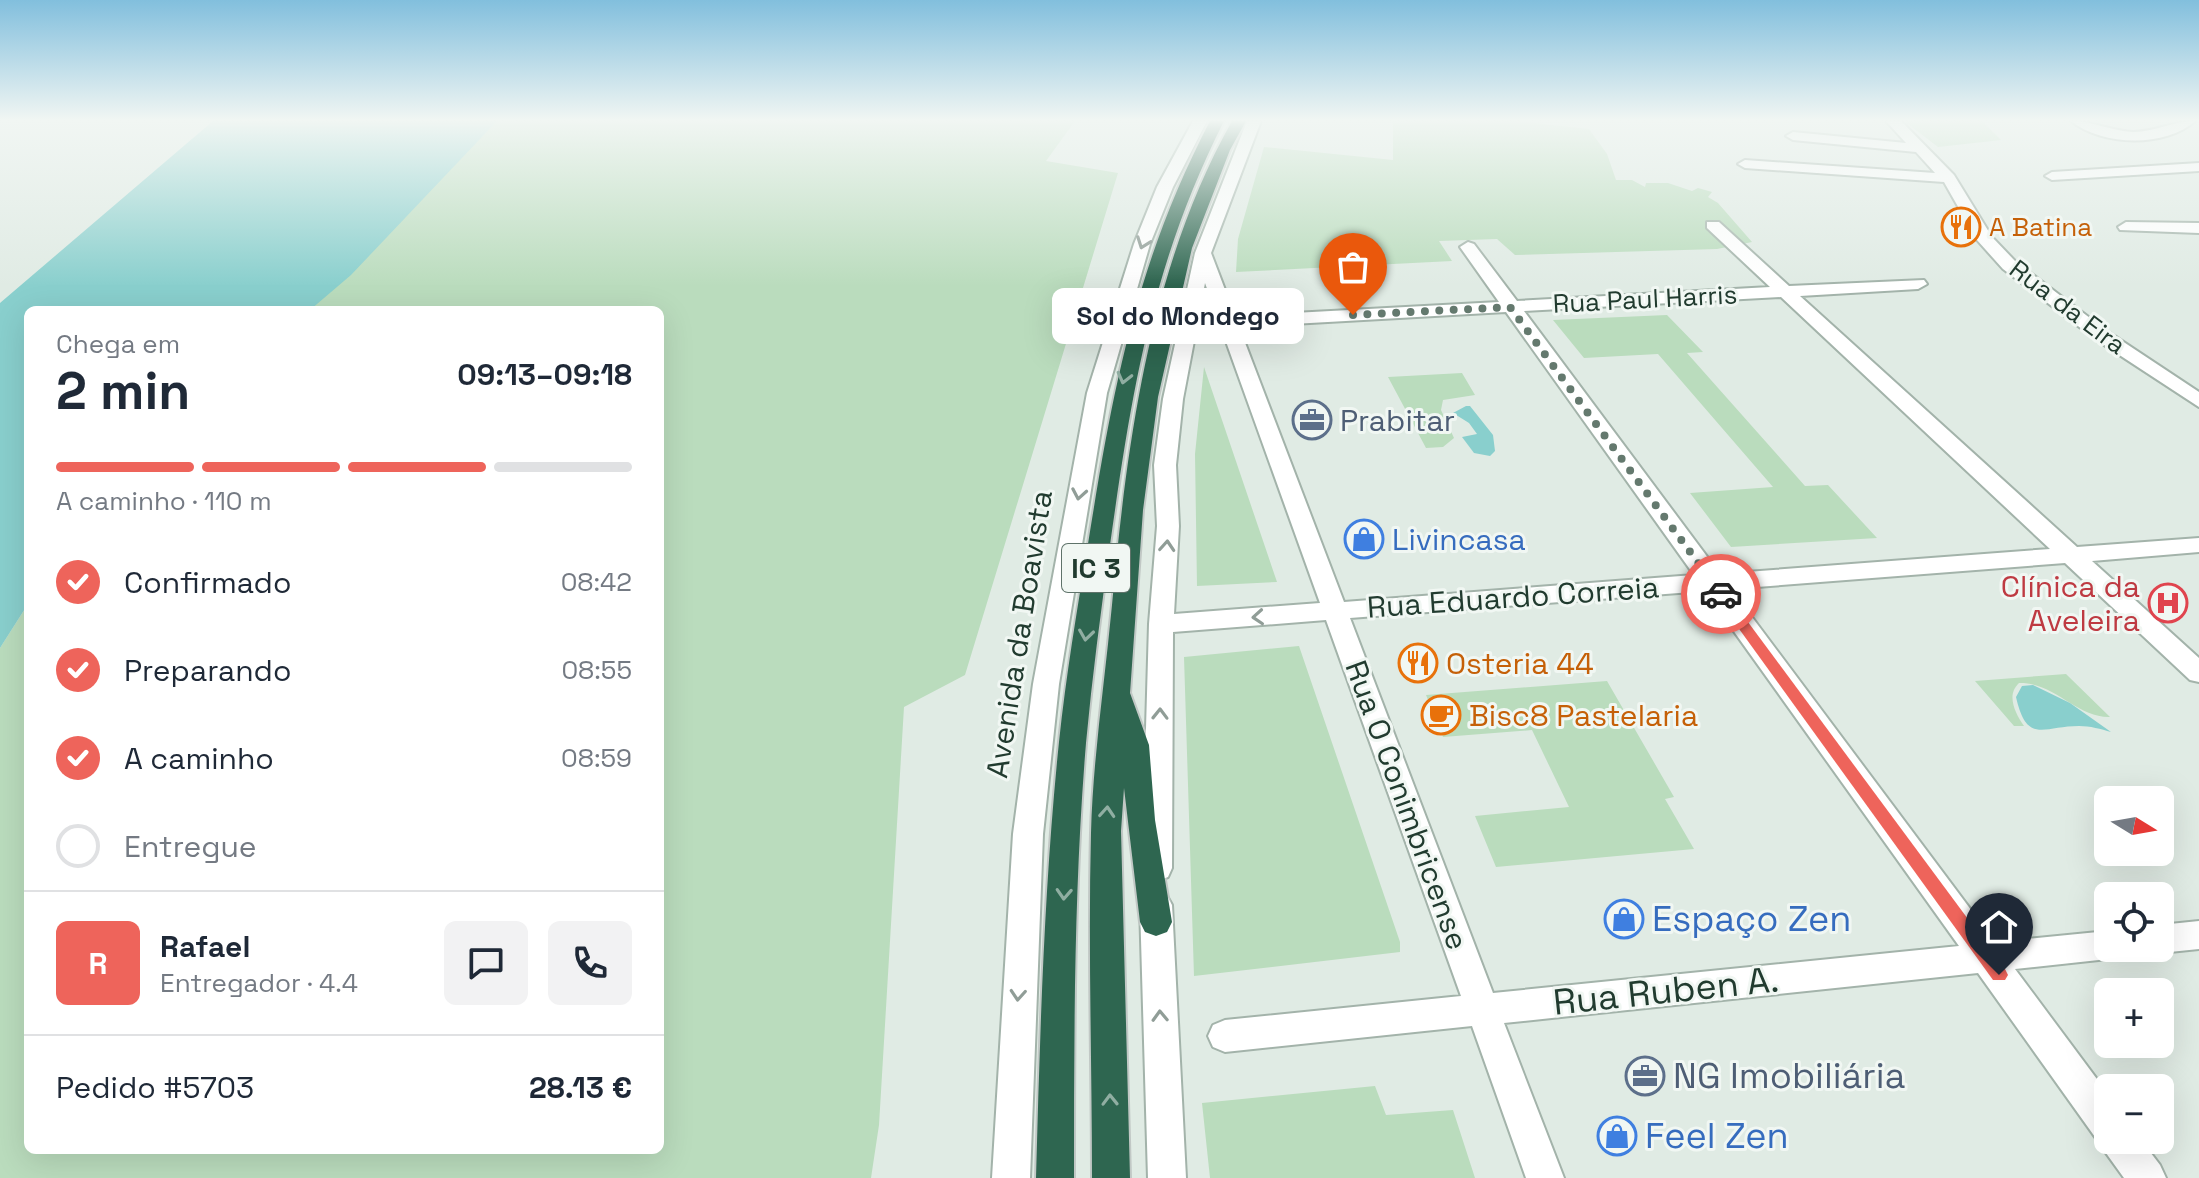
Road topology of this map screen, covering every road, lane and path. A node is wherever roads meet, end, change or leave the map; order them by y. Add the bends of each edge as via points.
1 (1171, 176) edge
2 (1190, 176) edge
3 (1213, 176) edge
4 (1233, 176) edge
5 (1919, 176) edge
6 (1949, 178) joint
7 (1713, 225) dead end
8 (2126, 227) dead end
9 (2199, 228) edge
10 (1468, 247) dead end
11 (1203, 253) junction
12 (1918, 284) dead end
13 (1783, 292) junction
14 (1510, 307) junction
15 (1229, 322) junction
16 (2199, 401) edge
17 (2199, 545) edge
18 (2070, 555) junction
19 (1712, 582) junction
20 (1335, 611) junction
21 (1161, 624) junction
22 (2199, 673) edge
23 (1116, 683) junction
24 (1156, 922) junction
25 (2199, 935) edge
26 (2174, 938) edge
27 (2094, 946) edge
28 (1986, 957) junction
29 (1483, 1010) junction
30 (1225, 1036) dead end
31 (2094, 1105) edge
32 (2129, 1154) edge
33 (1011, 1178) edge
34 (1055, 1178) edge
35 (1111, 1178) edge
36 (1167, 1178) edge
37 (1545, 1178) edge
38 (2147, 1178) edge

1 -> 33 street, Avenida da Boavista via 1142,244 1094,408 1046,684 1028,834
2 -> 34 highway, IC 3 via 1159,246 1120,395 1079,684 1057,1032
3 - 23 highway, IC 3 via 1184,248 1148,397
4 - 11 street
5 - 6 street
6 - 16 street, Rua da Eira via 1985,240 2009,265
7 - 13 street
8 - 9 street
10 - 14 street
11 - 15 street, Rua O Conimbricense
21 -> 11 street via 1167,451 1184,335
12 - 13 street, Rua Paul Harris
13 - 14 street, Rua Paul Harris
13 - 18 street
14 - 15 street, Rua Paul Harris
14 - 19 street
15 - 20 street, Rua O Conimbricense
17 - 18 street, Rua Eduardo Correia
18 - 19 street, Rua Eduardo Correia
18 - 22 street
19 - 20 street, Rua Eduardo Correia
19 - 28 street
20 -> 21 street, Rua Eduardo Correia
20 - 29 street, Rua O Conimbricense
24 -> 21 street
23 - 24 highway via 1135,745
35 -> 23 highway, IC 3 via 1106,831
36 -> 24 street
25 - 26 street
27 - 28 street, Rua Ruben A.
28 - 29 street, Rua Ruben A.
28 - 31 street
29 - 30 street, Rua Ruben A.
29 - 37 street, Rua O Conimbricense
32 - 38 street

